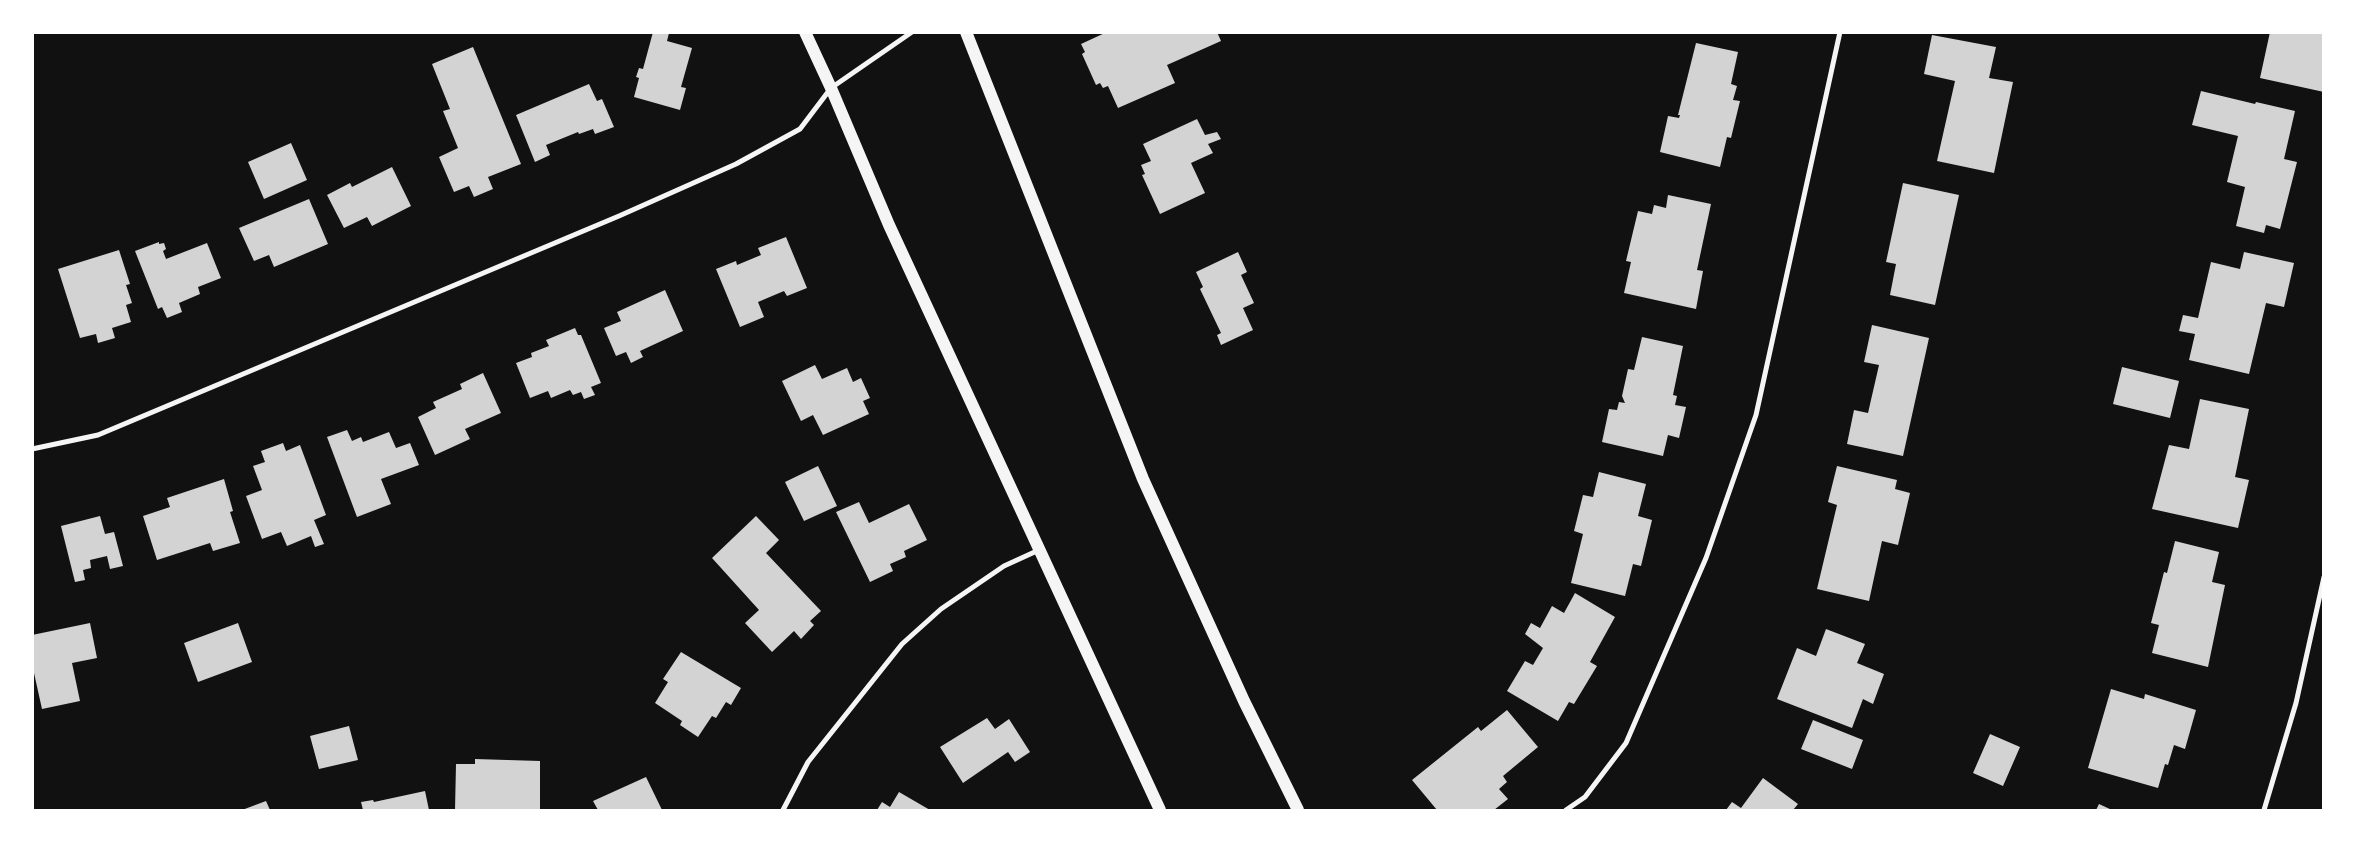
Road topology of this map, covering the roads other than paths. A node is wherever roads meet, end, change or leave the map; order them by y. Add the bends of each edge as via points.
1 (805, 32) edge
2 (912, 32) edge
3 (966, 32) edge
4 (1840, 32) edge
5 (831, 88) junction
6 (32, 449) edge
7 (1039, 550) junction
8 (2324, 577) edge
9 (783, 810) edge
10 (1160, 810) edge
11 (1298, 810) edge
12 (1566, 810) edge
13 (2264, 810) edge

1 - 5 main road
2 - 5 street
3 - 11 main road via 1143,479
4 - 12 street via 1756,415 1706,558 1626,743 1585,797
5 - 6 street via 800,128 727,168 98,435
5 - 7 main road via 889,225
7 - 9 street via 1004,566 941,608 902,644 808,762
7 - 10 main road
8 - 13 street via 2296,703

